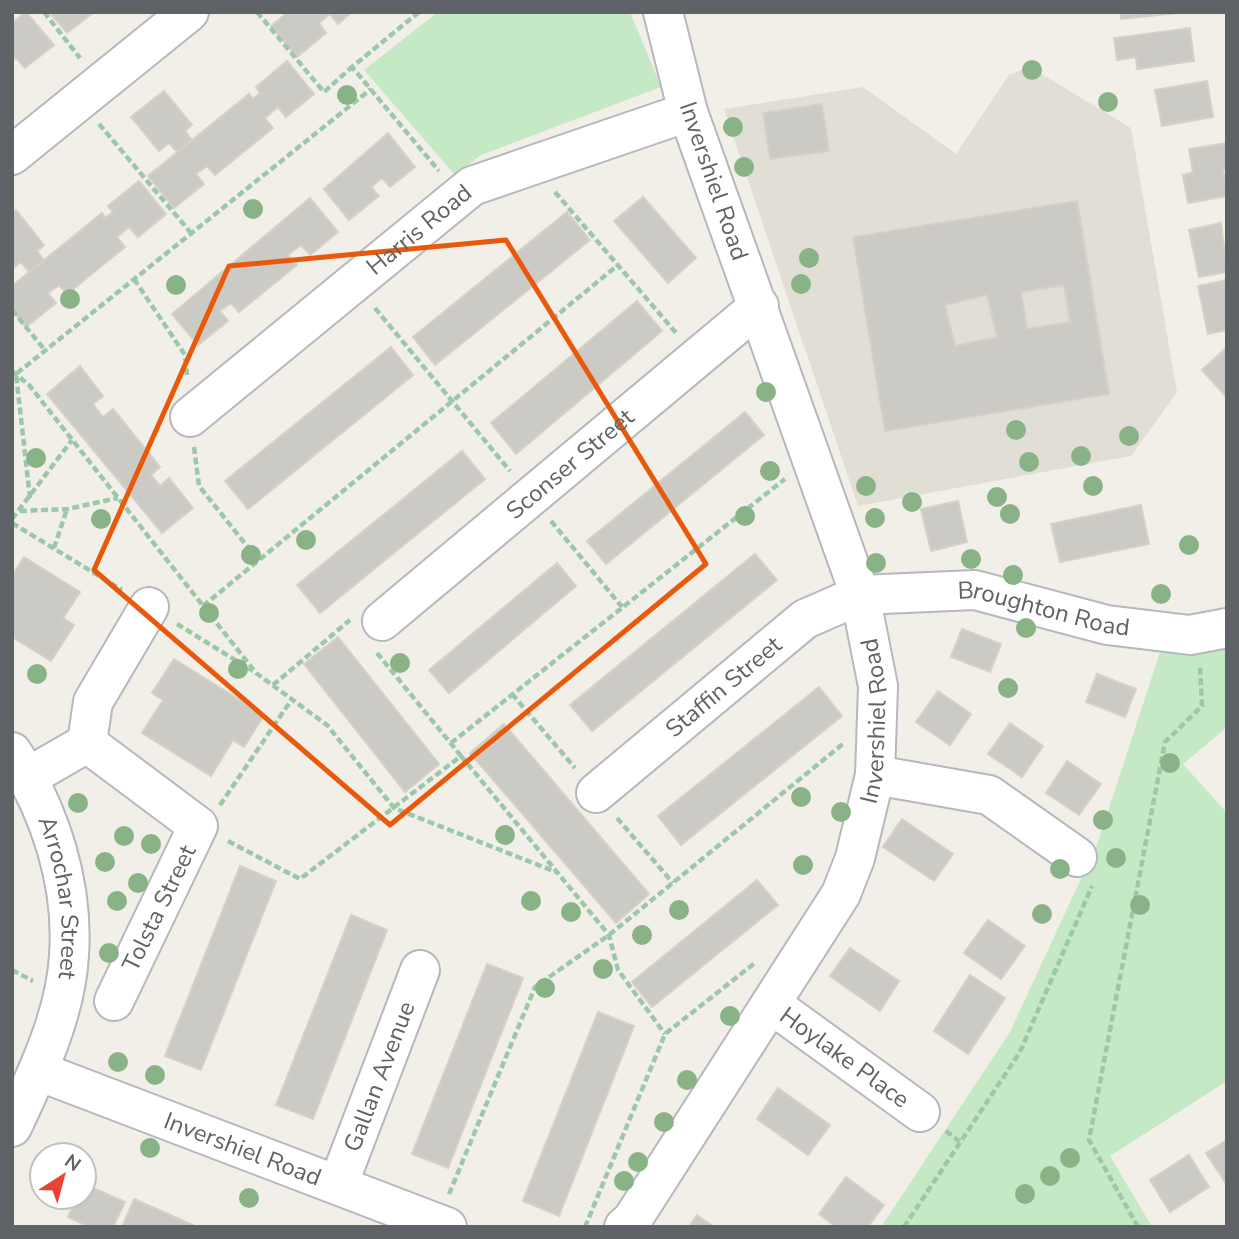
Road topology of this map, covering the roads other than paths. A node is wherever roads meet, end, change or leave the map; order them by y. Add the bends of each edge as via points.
1 (189, 12) edge
2 (663, 12) edge
3 (688, 112) junction
4 (12, 155) edge
5 (759, 306) junction
6 (190, 418) dead end
7 (860, 595) junction
8 (149, 607) dead end
9 (366, 630) road end
10 (1212, 630) edge
11 (87, 743) junction
12 (20, 765) edge
13 (875, 775) junction
14 (596, 793) dead end
15 (1077, 857) road end
16 (420, 970) dead end
17 (114, 1001) dead end
18 (771, 1004) junction
19 (38, 1070) junction
20 (920, 1112) dead end
21 (12, 1127) edge
22 (338, 1185) junction
23 (440, 1225) edge
24 (624, 1227) edge

1 - 4 street
2 - 3 street, Invershiel Road
3 - 5 street, Invershiel Road
3 - 6 street, Harris Road via 472,186
5 - 7 street, Invershiel Road
5 - 9 street, Sconser Street
7 - 10 street, Broughton Road via 975,590 1107,625
7 - 13 street, Invershiel Road via 878,687
7 - 14 street, Staffin Street via 805,619
8 - 11 street via 93,702
11 - 12 street
11 - 17 street, Tolsta Street via 198,826
12 - 19 street, Arrochar Street via 64,871 69,955 62,996
13 - 15 street via 989,795
13 - 18 street, Invershiel Road via 855,858 841,894
16 - 22 street, Gallan Avenue
18 - 20 street, Hoylake Place
18 - 24 street, Invershiel Road
19 - 21 street, Arrochar Street
19 - 22 street, Invershiel Road
22 - 23 street, Invershiel Road

